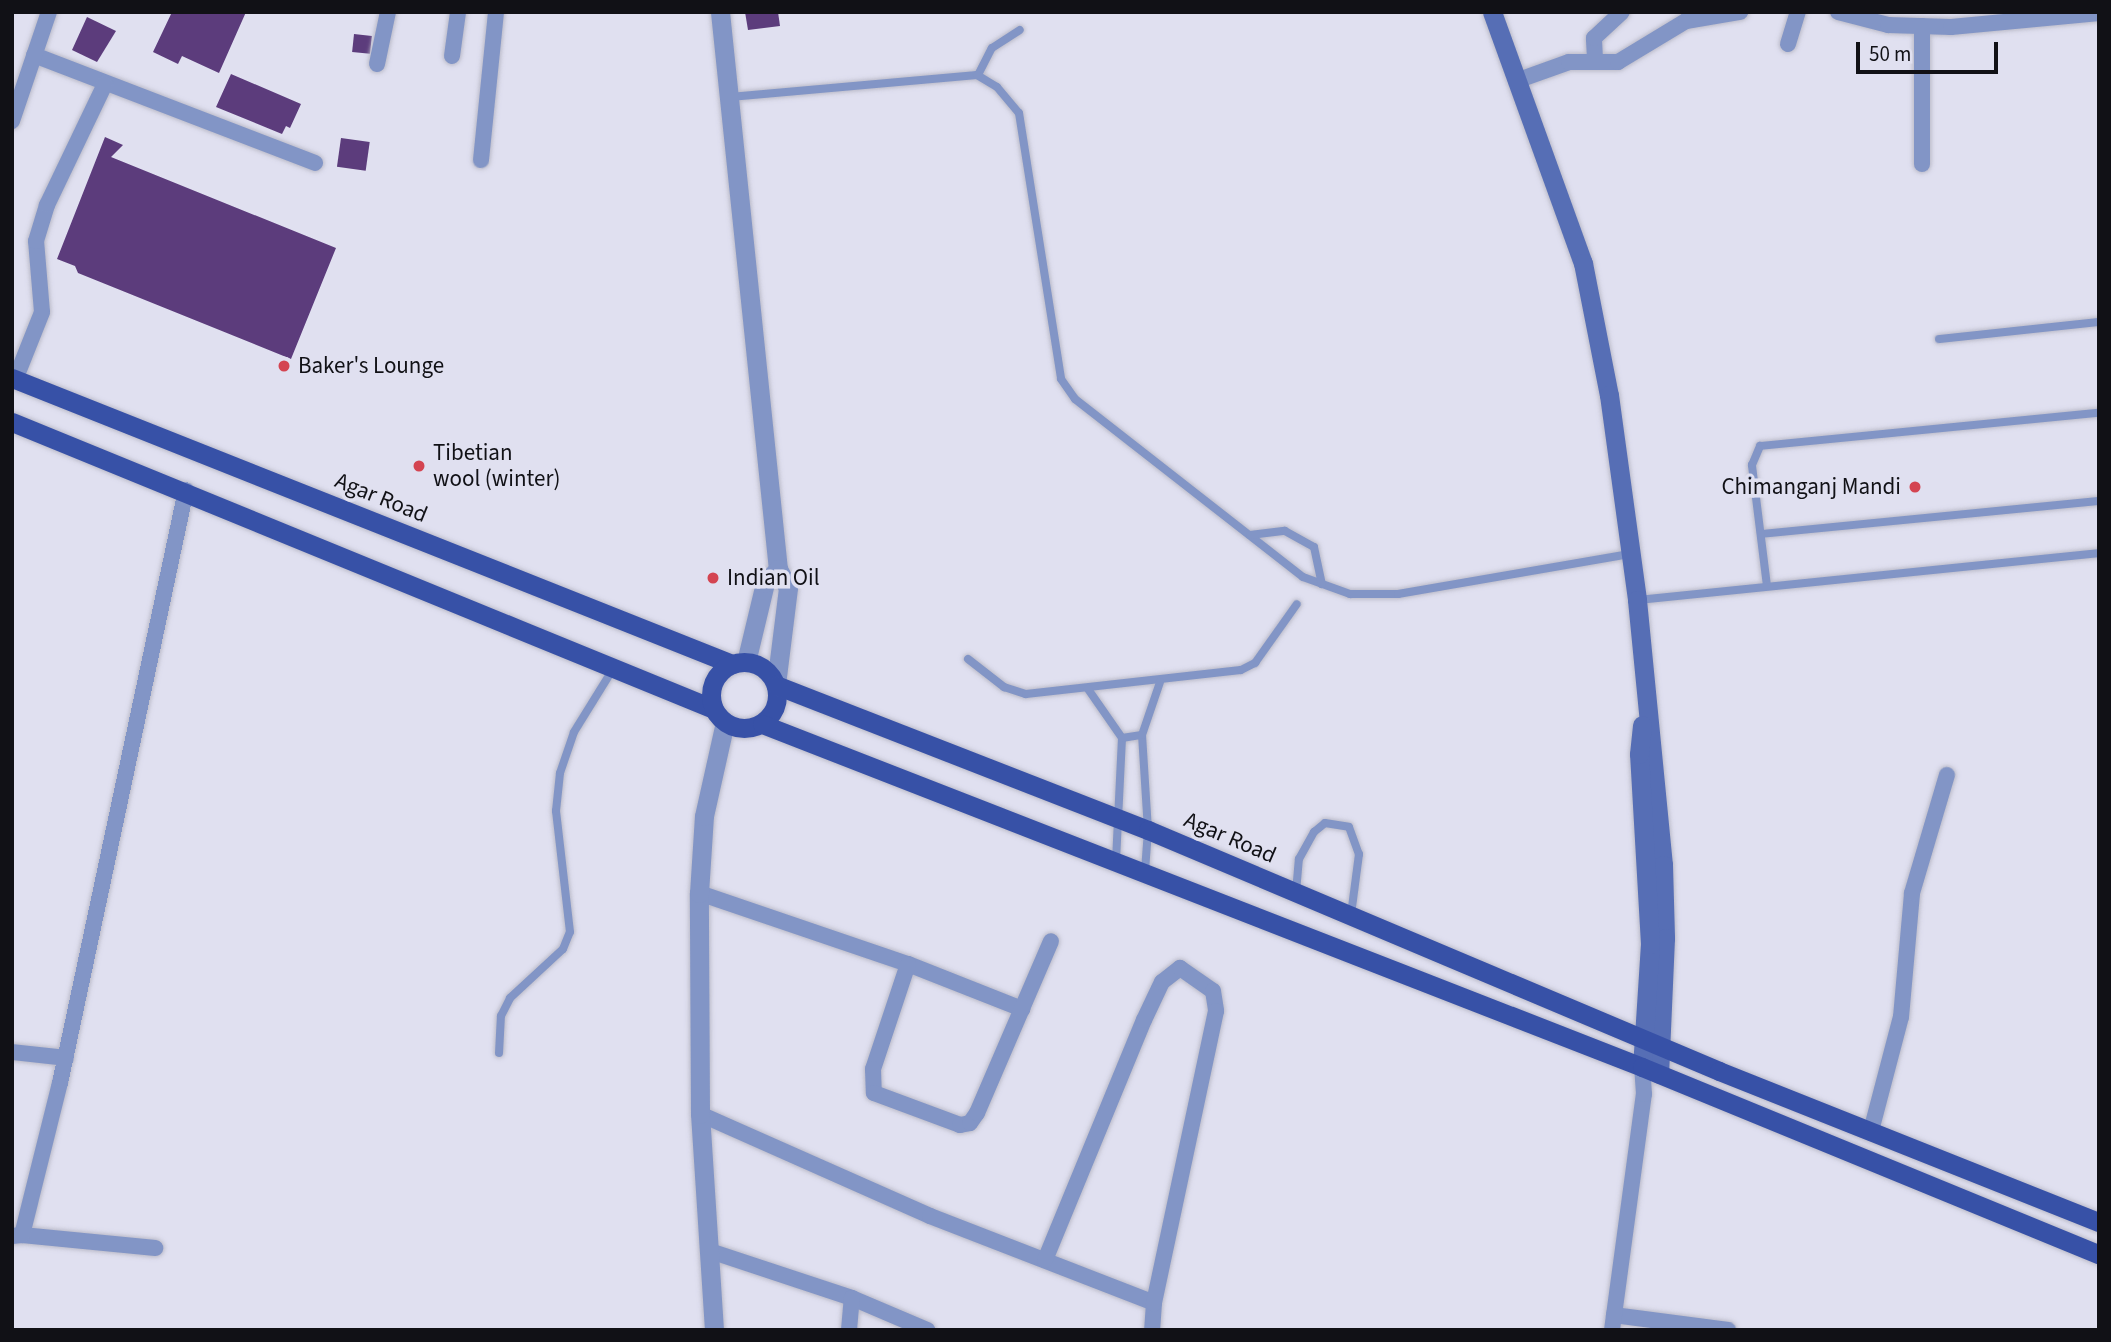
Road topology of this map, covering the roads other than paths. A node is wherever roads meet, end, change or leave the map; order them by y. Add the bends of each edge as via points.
1 (49, 12) edge
2 (387, 12) edge
3 (458, 12) edge
4 (496, 12) edge
5 (720, 12) edge
6 (1492, 12) edge
7 (1622, 12) edge
8 (1740, 12) edge
9 (1798, 12) edge
10 (1838, 12) edge
11 (2099, 13) edge
12 (1922, 26) junction
13 (1020, 30) dead end
14 (1788, 44) dead end
15 (34, 55) junction
16 (452, 56) dead end
17 (1595, 59) junction
18 (377, 64) dead end
19 (978, 75) junction
20 (1517, 81) junction
21 (105, 84) junction
22 (728, 98) junction
23 (12, 121) edge
24 (481, 160) dead end
25 (315, 163) dead end
26 (1922, 164) dead end
27 (2099, 322) edge
28 (1939, 339) dead end
29 (14, 379) edge
30 (2099, 413) edge
31 (12, 422) edge
32 (186, 491) junction
33 (2099, 501) edge
34 (1760, 534) junction
35 (1250, 535) junction
36 (2099, 553) edge
37 (1630, 554) junction
38 (778, 569) junction
39 (1322, 584) junction
40 (1767, 586) junction
41 (1637, 600) junction
42 (1297, 604) dead end
43 (968, 659) dead end
44 (739, 663) junction
45 (615, 666) junction
46 (1160, 682) junction
47 (776, 684) junction
48 (1088, 690) junction
49 (720, 715) junction
50 (762, 723) junction
51 (1142, 735) junction
52 (1122, 738) junction
53 (1947, 775) dead end
54 (1121, 820) junction
55 (1148, 830) junction
56 (1116, 860) junction
57 (1145, 871) junction
58 (1296, 892) junction
59 (699, 893) junction
60 (1351, 915) junction
61 (1051, 941) dead end
62 (1454, 958) junction
63 (908, 964) junction
64 (1443, 988) junction
65 (1022, 1009) junction
66 (1653, 1043) junction
67 (12, 1052) edge
68 (499, 1053) dead end
69 (66, 1058) junction
70 (1651, 1071) junction
71 (700, 1114) junction
72 (1871, 1131) junction
73 (2099, 1222) edge
74 (17, 1236) edge
75 (155, 1248) dead end
76 (710, 1251) junction
77 (2099, 1254) edge
78 (1045, 1260) junction
79 (852, 1298) junction
80 (1154, 1303) junction
81 (1613, 1322) edge
82 (714, 1330) edge
83 (849, 1330) edge
84 (927, 1330) edge
85 (1152, 1330) edge
86 (1728, 1330) edge

1 - 15 street
2 - 18 street
3 - 16 street
4 - 24 street
5 - 22 street
6 - 20 main road
7 - 17 street via 1594,38
8 - 17 street via 1686,21 1661,32 1631,58 1618,62
9 - 14 street
10 - 12 street via 1888,25
11 - 12 street
12 - 26 street
13 - 19 lane via 992,48
15 - 21 street
15 - 23 street
17 - 20 street via 1569,62
19 - 22 lane
19 - 35 lane via 997,87 1019,113 1061,379 1075,399
20 - 37 main road via 1583,263 1609,395
21 - 25 street
21 - 29 street via 47,205 36,241 42,312
22 - 38 street
27 - 28 lane
29 - 44 main road, Agar Road
30 - 34 lane via 1760,446 1752,465
31 - 32 main road
32 - 45 main road
32 - 69 street
33 - 34 lane
34 - 40 lane
35 - 39 lane via 1303,577
35 - 39 lane via 1286,531 1314,547
36 - 40 lane
37 - 39 lane via 1398,594 1350,594
37 - 41 main road
38 - 44 street via 765,583
38 - 47 street via 788,588
40 - 41 lane
41 - 66 main road via 1663,864
42 - 46 lane via 1249,668
43 - 48 lane via 1004,687 1026,694
44 - 47 main road, Agar Road via 763,667
44 - 49 main road via 716,678 712,688
45 - 49 main road
45 - 68 lane via 574,732 560,773 556,811 570,932 563,949 510,998 501,1016
46 - 48 lane
46 - 51 lane
47 - 50 main road via 776,706
47 - 54 main road, Agar Road
48 - 52 lane
49 - 50 main road via 740,728
49 - 59 street via 704,816
50 - 56 main road
51 - 52 lane
51 - 55 lane
52 - 54 lane
53 - 72 street via 1912,893 1901,1017
54 - 55 main road, Agar Road
54 - 56 lane
55 - 57 lane
55 - 58 main road, Agar Road
56 - 57 main road
57 - 64 main road
58 - 60 main road, Agar Road
58 - 60 lane via 1299,859 1314,832 1325,823 1349,827 1359,854
59 - 63 street
59 - 71 street
60 - 62 main road, Agar Road
61 - 65 street
62 - 64 main road
62 - 66 main road, Agar Road
63 - 65 street
63 - 65 street via 873,1069 878,1098 950,1123 970,1124
64 - 70 main road
66 - 70 main road
66 - 72 main road, Agar Road
67 - 69 street
69 - 74 street
70 - 77 main road
70 - 81 street
71 - 76 street
71 - 78 street via 930,1216
72 - 73 main road, Agar Road
74 - 75 street
76 - 79 street
76 - 82 street
78 - 80 street
78 - 80 street via 1143,1020 1162,982 1180,968 1203,980 1217,998
79 - 83 street
79 - 84 street
80 - 85 street
81 - 86 street

